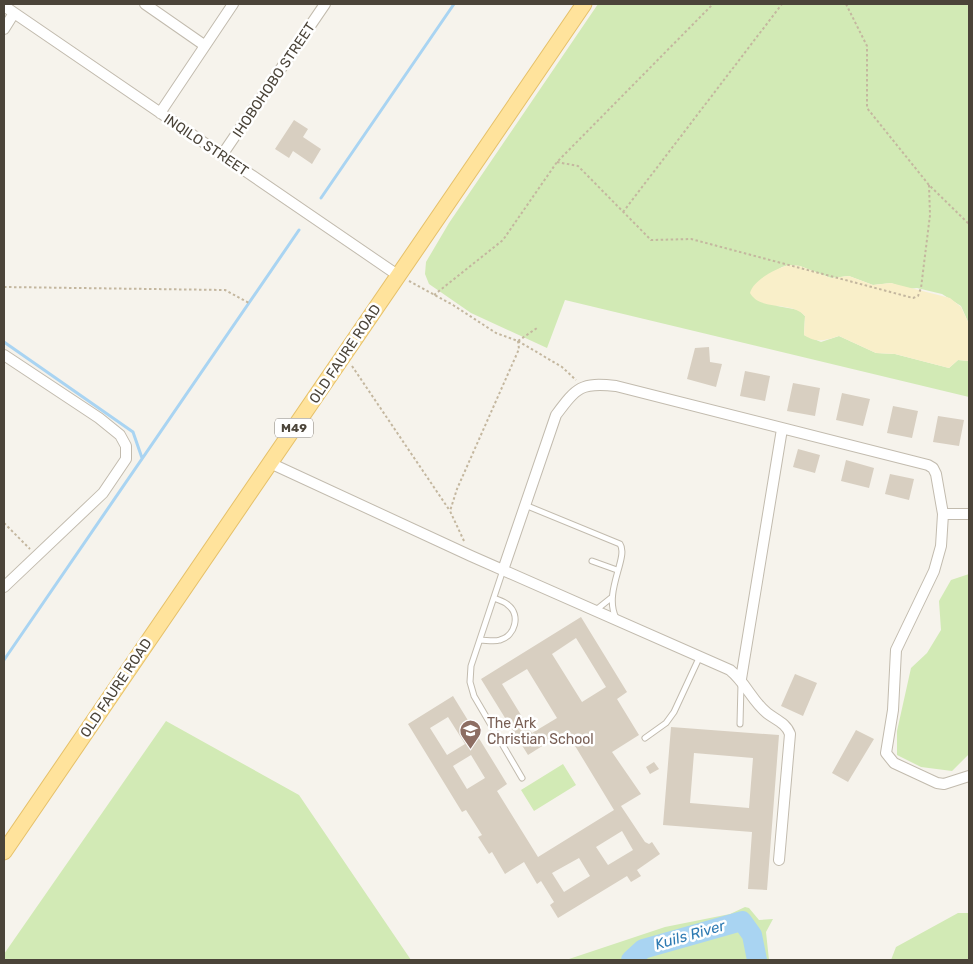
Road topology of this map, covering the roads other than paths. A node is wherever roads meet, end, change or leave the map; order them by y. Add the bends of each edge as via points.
1 (145, 4) edge
2 (233, 4) edge
3 (326, 4) edge
4 (584, 4) edge
5 (4, 6) edge
6 (14, 13) junction
7 (4, 29) edge
8 (204, 45) junction
9 (160, 113) junction
10 (222, 155) junction
11 (398, 276) junction
12 (4, 355) edge
13 (782, 429) junction
14 (270, 463) junction
15 (525, 505) junction
16 (943, 514) junction
17 (969, 514) edge
18 (592, 561) dead end
19 (503, 570) junction
20 (617, 570) junction
21 (4, 587) edge
22 (494, 598) junction
23 (611, 598) junction
24 (596, 610) junction
25 (616, 618) junction
26 (480, 640) junction
27 (700, 656) junction
28 (741, 679) junction
29 (740, 724) dead end
30 (645, 738) dead end
31 (969, 776) edge
32 (522, 778) dead end
33 (4, 852) edge
34 (779, 860) dead end

1 - 8 street
2 - 8 street
3 - 10 street, IHOBOHOBO STREET
4 - 11 main road, OLD FAURE ROAD / M49
5 - 6 street, INQILO STREET
6 - 7 street
6 - 9 street, INQILO STREET
8 - 9 street
9 - 10 street, INQILO STREET
10 - 11 street, INQILO STREET
11 - 14 main road, OLD FAURE ROAD / M49
12 - 21 street via 99,418 120,435 126,446 126,459 103,493
13 - 15 street via 616,386 582,386 571,394 556,415
13 - 16 street via 928,465 936,474
13 - 28 street
14 - 19 street
14 - 33 main road, OLD FAURE ROAD / M49
15 - 19 street
15 - 20 lane via 620,544 623,552
16 - 17 street
16 - 31 street via 941,546 934,571 896,650 893,710 886,753 894,763 937,783
18 - 20 lane
19 - 22 lane
19 - 24 street
20 - 23 lane
22 - 26 lane
22 - 26 lane via 512,609 514,626 502,639
23 - 24 lane
23 - 25 lane
24 - 25 street
25 - 27 street
26 - 32 lane via 471,666 472,689
27 - 28 street
27 - 30 lane via 674,712 666,723
28 - 29 lane
28 - 34 street via 759,706 788,727 790,734

